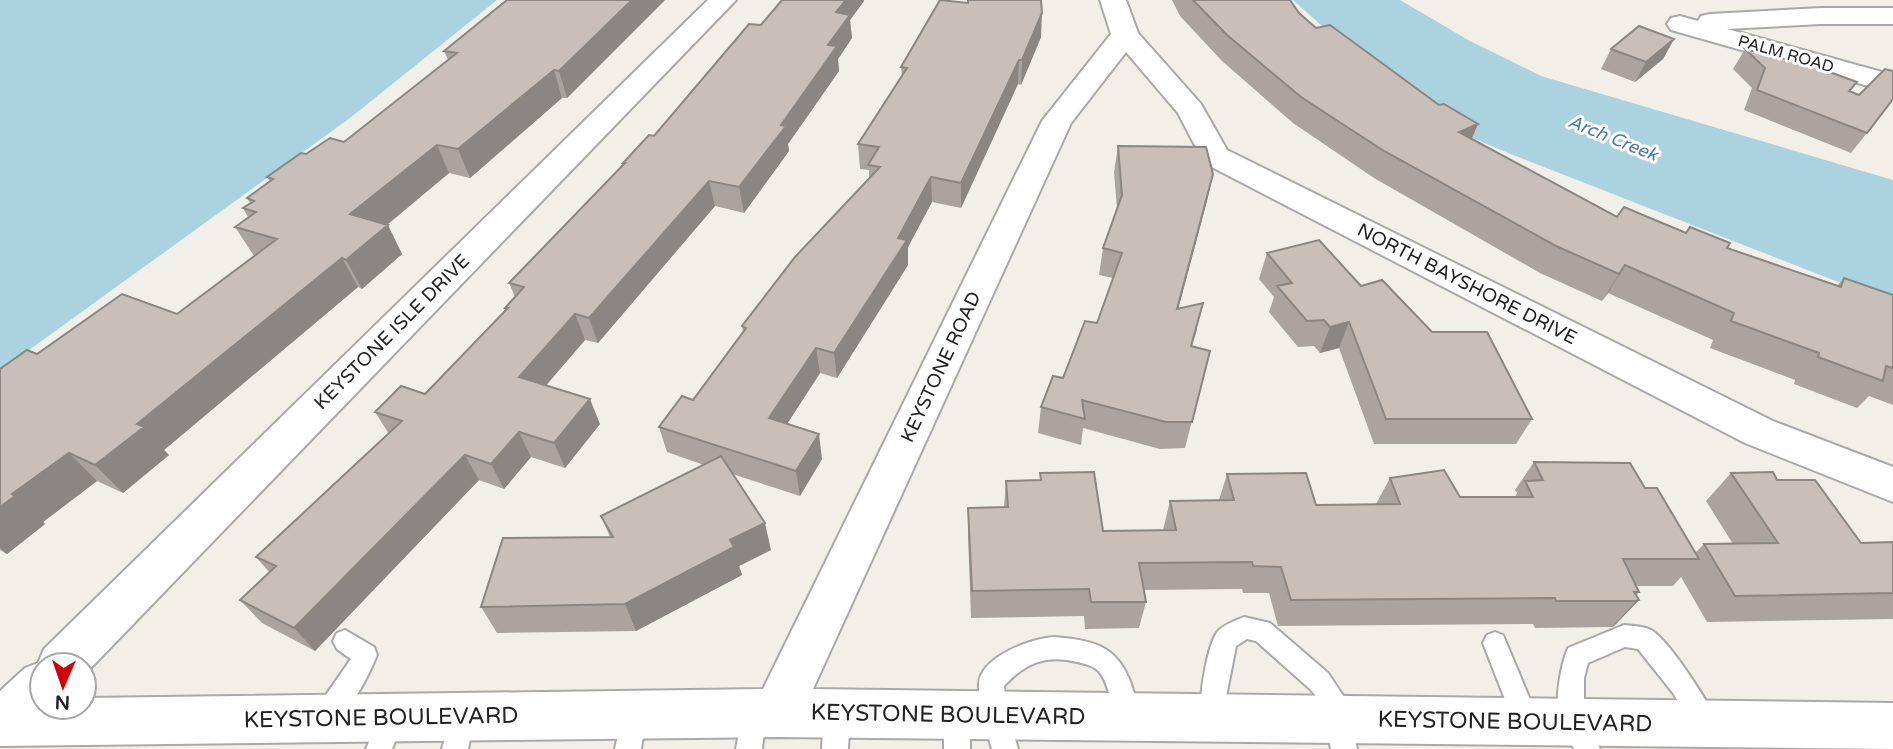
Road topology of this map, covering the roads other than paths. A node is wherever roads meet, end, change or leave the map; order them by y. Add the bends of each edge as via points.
1 (723, 0) edge
2 (1893, 16) edge
3 (1119, 17) edge
4 (1893, 84) edge
5 (1893, 485) edge
6 (345, 640) dead end
7 (1495, 643) dead end
8 (75, 651) edge
9 (28, 698) edge
10 (1127, 717) junction
11 (1211, 718) junction
12 (760, 725) edge
13 (290, 726) junction
14 (1893, 727) edge
15 (836, 731) edge
16 (631, 732) edge
17 (978, 732) edge
18 (1701, 732) edge
19 (385, 733) edge
20 (458, 733) edge
21 (1543, 733) edge
22 (1341, 734) edge
23 (82, 735) edge
24 (1791, 737) edge

1 - 8 street, KEYSTONE ISLE DRIVE
2 - 4 street, PALM ROAD via 1680,24
3 - 5 street, NORTH BAYSHORE DRIVE via 1191,110 1215,156 1759,432
3 - 12 street, KEYSTONE ROAD via 1057,121
6 - 13 lane via 365,655 358,674
7 - 21 lane
9 - 23 street, KEYSTONE BOULEVARD via 3,723
10 - 11 street, KEYSTONE BOULEVARD
10 - 17 street, KEYSTONE BOULEVARD
10 - 17 lane via 1119,686 1104,659 1046,647 1019,655 991,682
11 - 22 street, KEYSTONE BOULEVARD
11 - 22 lane via 1226,639 1244,628 1262,631 1319,681 1332,697
12 - 15 street, KEYSTONE BOULEVARD
12 - 16 street, KEYSTONE BOULEVARD
13 - 19 street, KEYSTONE BOULEVARD
13 - 23 street, KEYSTONE BOULEVARD
14 - 24 street, KEYSTONE BOULEVARD
15 - 17 street, KEYSTONE BOULEVARD
16 - 20 street, KEYSTONE BOULEVARD
18 - 21 street, KEYSTONE BOULEVARD
18 - 21 lane via 1682,685 1645,639 1624,636 1577,656 1571,716
18 - 24 street, KEYSTONE BOULEVARD
19 - 20 street, KEYSTONE BOULEVARD
21 - 22 street, KEYSTONE BOULEVARD

